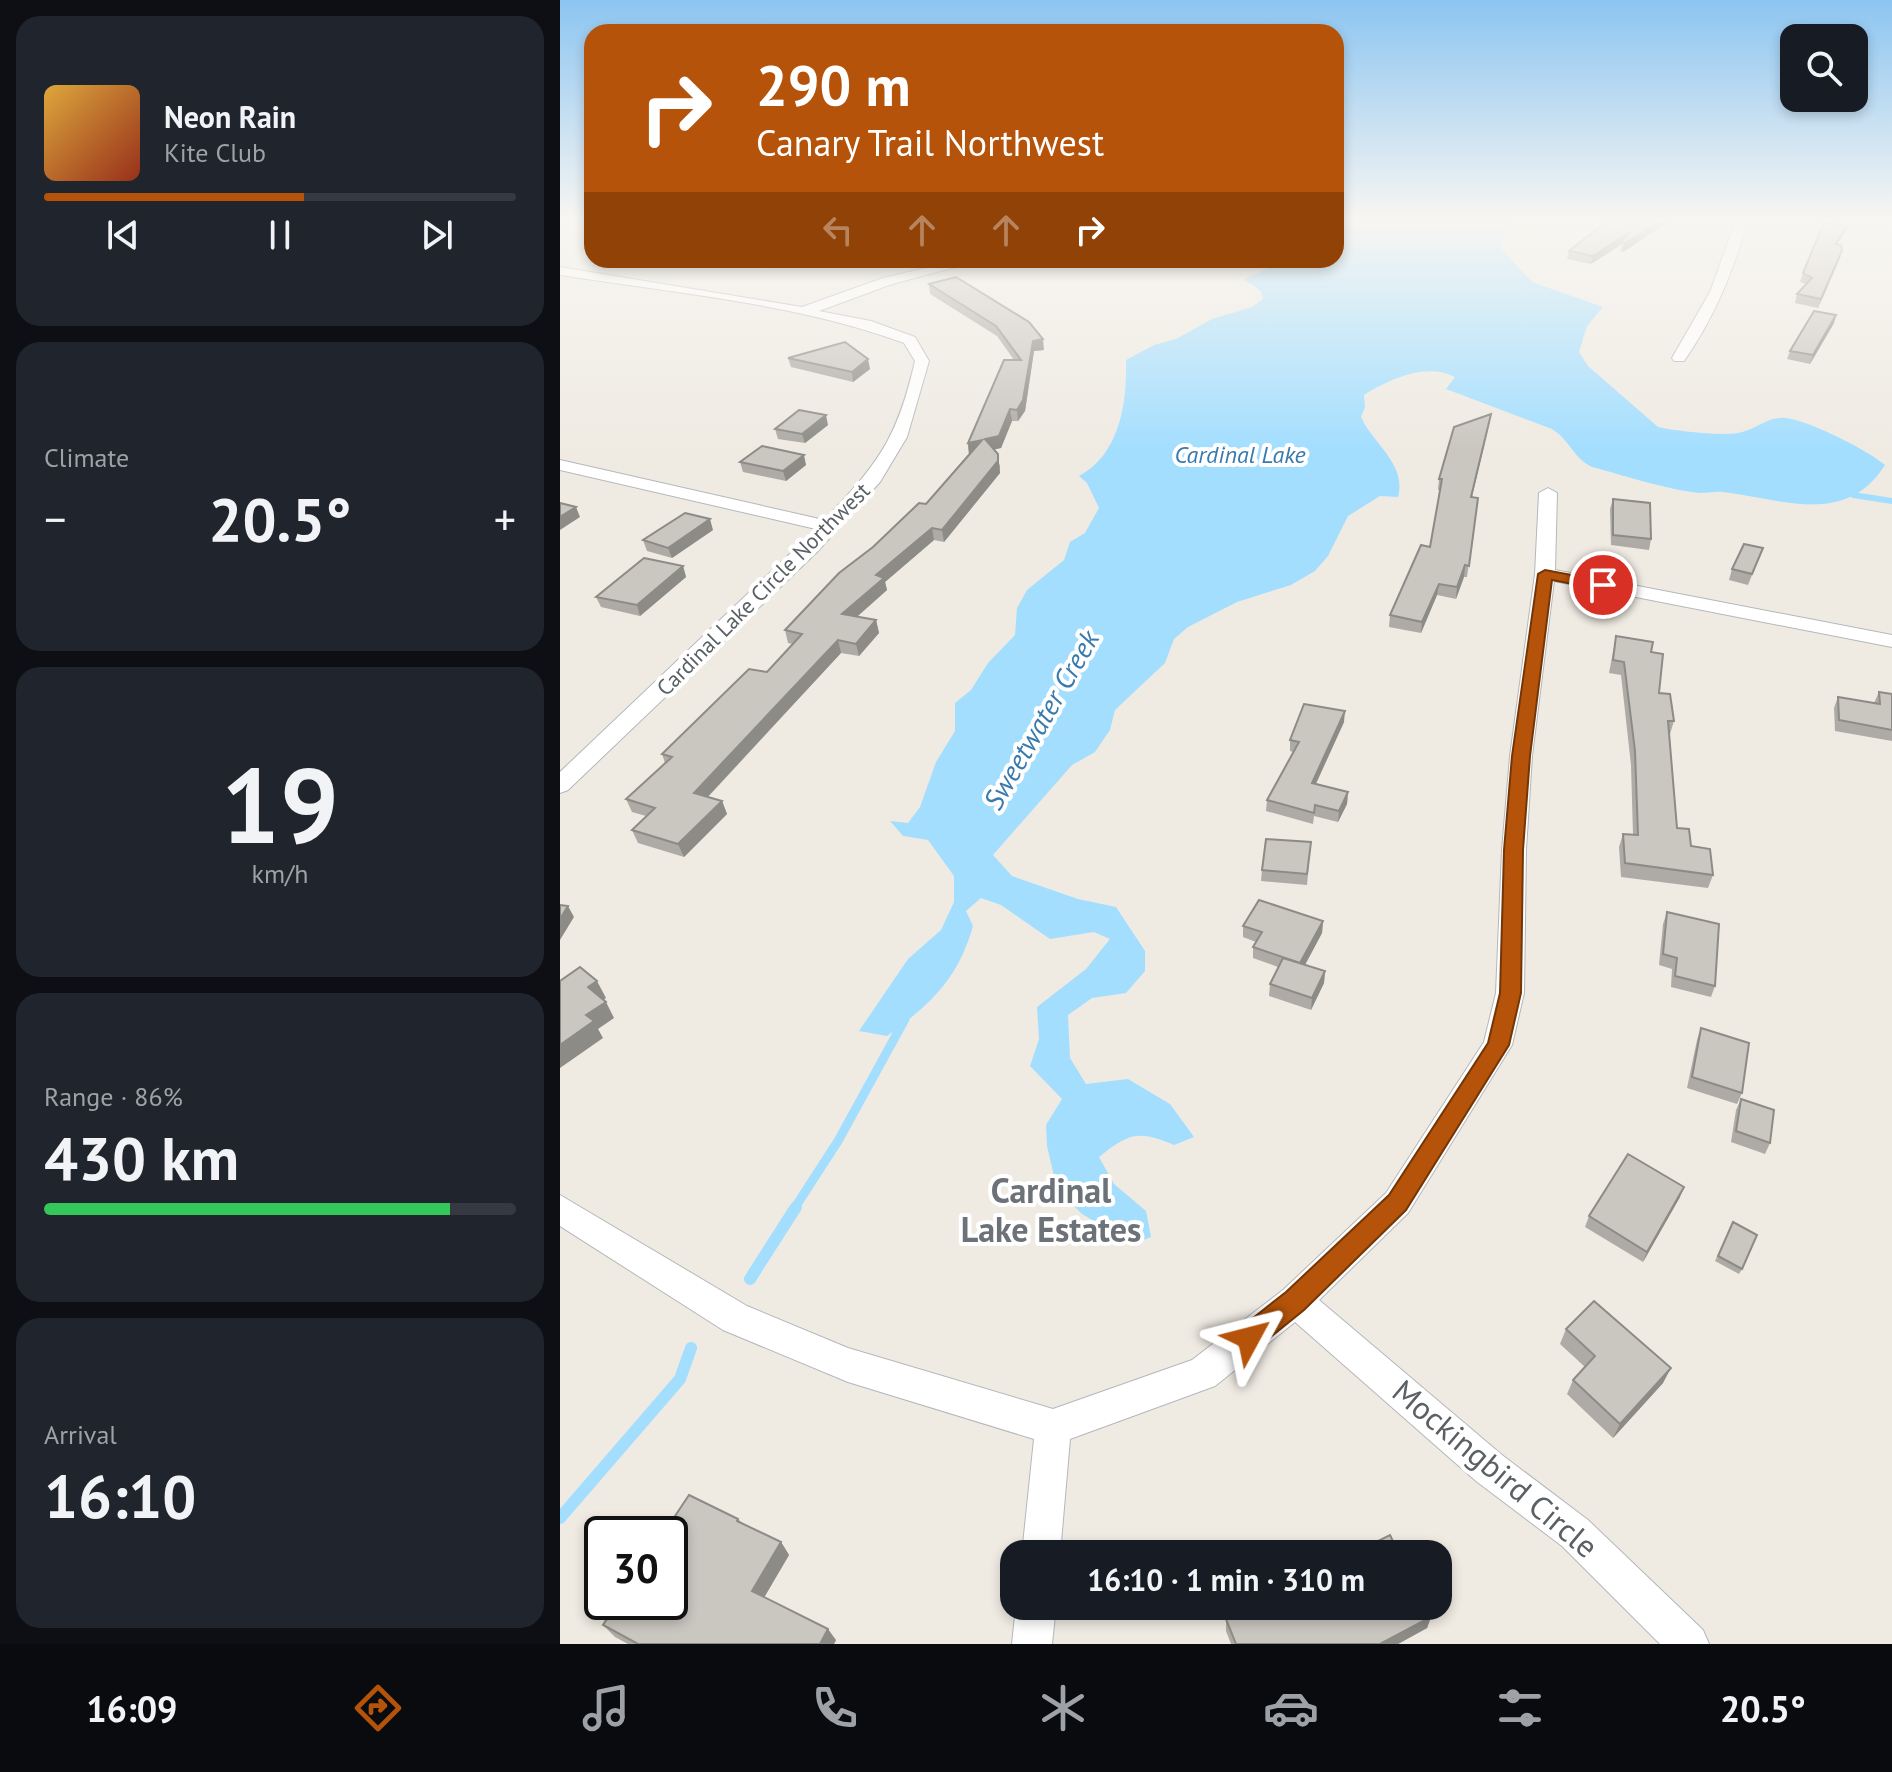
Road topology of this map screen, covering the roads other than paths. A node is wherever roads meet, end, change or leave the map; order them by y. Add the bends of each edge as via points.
1 (712, 297) edge
2 (844, 297) edge
3 (1716, 297) edge
4 (802, 312) junction
5 (1679, 358) dead end
6 (560, 465) edge
7 (1548, 493) dead end
8 (827, 526) junction
9 (1545, 574) junction
10 (1892, 641) edge
11 (560, 785) edge
12 (560, 1209) edge
13 (1295, 1301) junction
14 (1053, 1427) junction
15 (1042, 1540) edge
16 (1035, 1620) edge
17 (1032, 1644) edge
18 (1689, 1644) edge

1 - 4 street, Cardinal Lake Circle Northwest
2 - 4 street
3 - 5 street
4 - 8 street, Cardinal Lake Circle Northwest via 866,324 910,340 922,361 903,428 876,476
6 - 8 street
7 - 9 street
8 - 11 street, Cardinal Lake Circle Northwest
9 - 10 street
9 - 13 street via 1521,756 1510,993 1498,1045 1397,1203
12 - 14 street via 735,1318 848,1365
13 - 14 street via 1203,1374
13 - 18 street, Mockingbird Circle via 1489,1468 1575,1533
14 - 15 street
16 - 17 street

